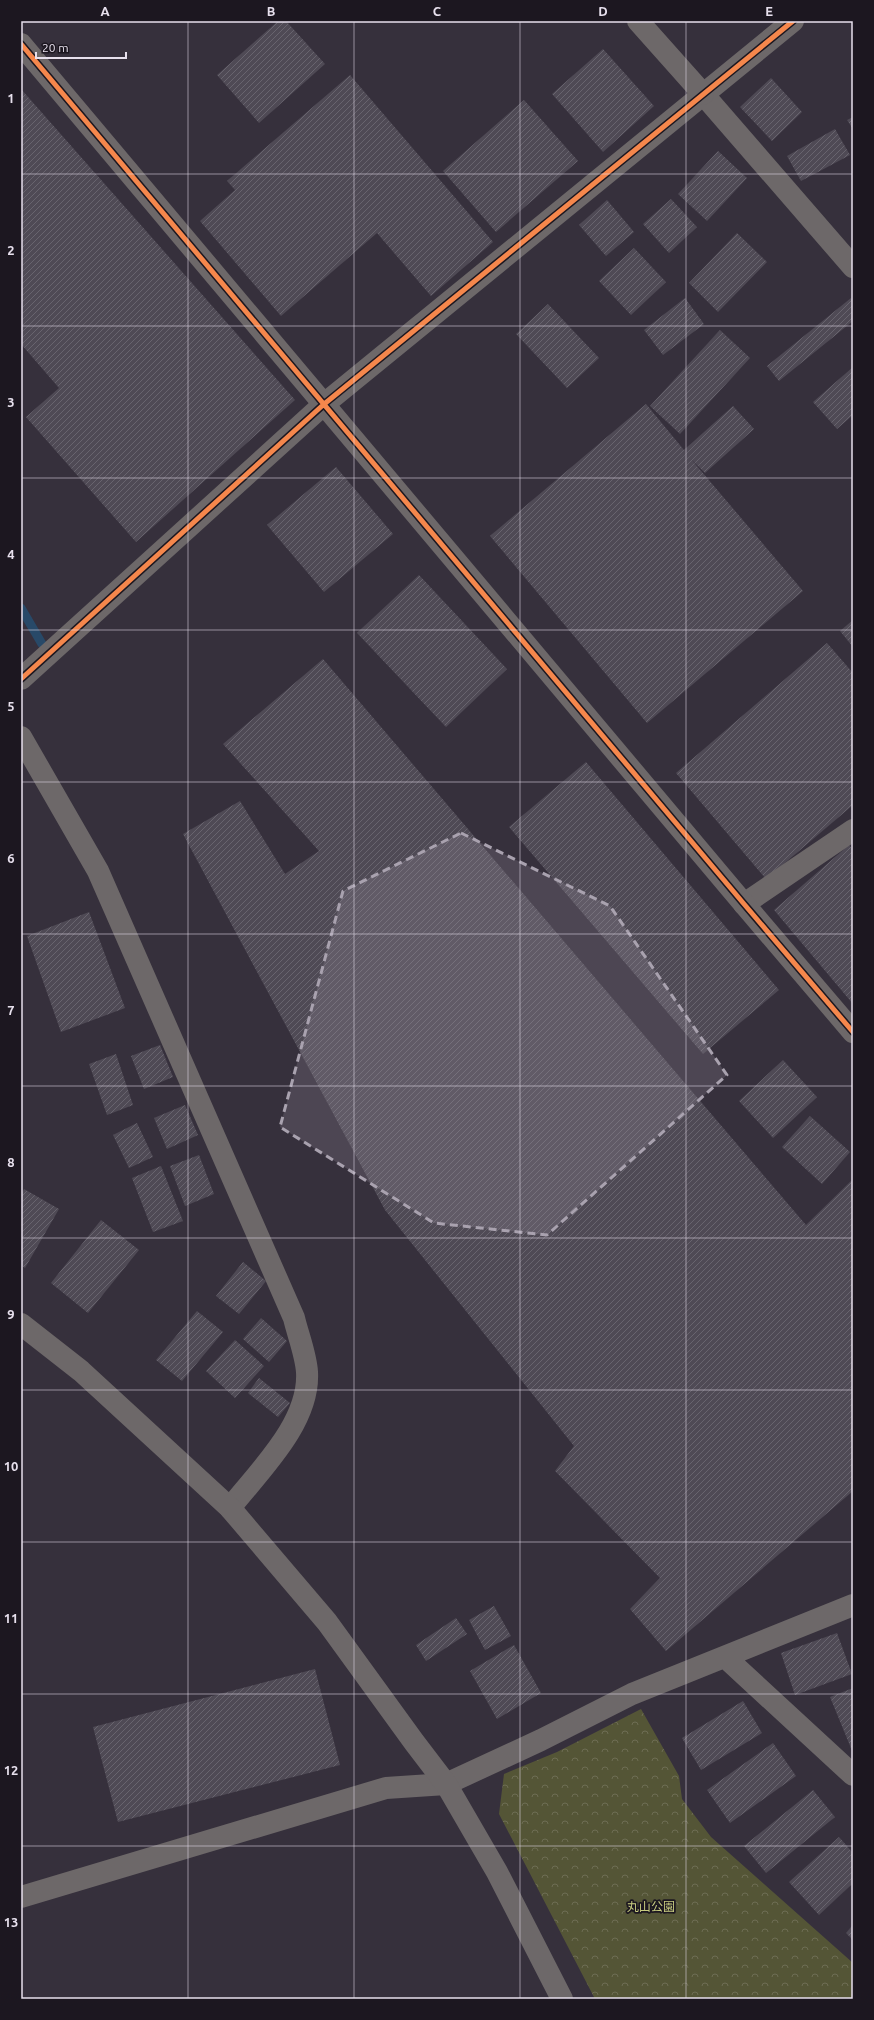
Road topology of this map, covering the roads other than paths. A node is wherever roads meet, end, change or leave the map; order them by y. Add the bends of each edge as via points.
1 (638, 21) edge
2 (793, 21) edge
3 (21, 44) edge
4 (703, 94) junction
5 (853, 267) edge
6 (323, 405) junction
7 (21, 679) edge
8 (21, 737) edge
9 (853, 830) edge
10 (744, 904) junction
11 (853, 1032) edge
12 (21, 1324) edge
13 (230, 1508) junction
14 (853, 1605) edge
15 (725, 1657) junction
16 (853, 1775) edge
17 (446, 1784) junction
18 (21, 1897) edge
19 (562, 1999) edge

1 - 4 street
2 - 4 street
3 - 6 street
4 - 5 street
4 - 6 street
6 - 7 street
6 - 10 street
8 - 13 street via 98,871 294,1318 307,1372 303,1403 292,1430
9 - 10 street
10 - 11 street
12 - 13 street via 81,1372
13 - 17 street via 327,1622
14 - 15 street
15 - 16 street
15 - 17 street via 632,1694
17 - 18 street via 386,1788
17 - 19 street via 497,1872

